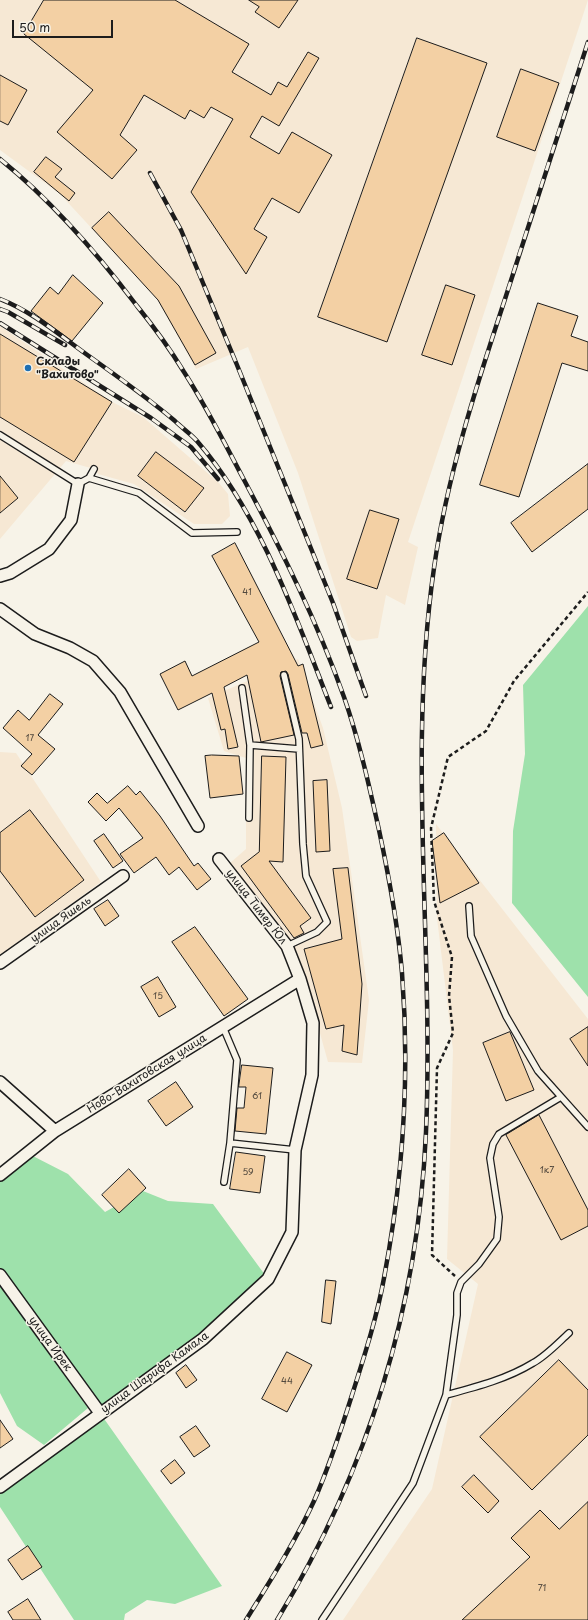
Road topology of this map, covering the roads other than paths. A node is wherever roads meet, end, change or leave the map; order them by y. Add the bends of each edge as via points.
1 (0, 436) edge
2 (94, 469) dead end
3 (90, 478) junction
4 (78, 484) junction
5 (237, 532) dead end
6 (0, 576) edge
7 (0, 609) edge
8 (284, 675) dead end
9 (242, 688) dead end
10 (250, 745) junction
11 (299, 749) junction
12 (249, 818) dead end
13 (198, 826) dead end
14 (219, 858) dead end
15 (123, 876) dead end
16 (469, 906) dead end
17 (287, 946) junction
18 (0, 963) edge
19 (300, 979) junction
20 (223, 1027) junction
21 (0, 1082) edge
22 (561, 1097) junction
23 (588, 1128) edge
24 (56, 1131) junction
25 (230, 1143) junction
26 (295, 1150) junction
27 (0, 1175) edge
28 (224, 1182) dead end
29 (0, 1275) edge
30 (569, 1334) dead end
31 (446, 1395) junction
32 (100, 1413) junction
33 (0, 1487) edge
34 (322, 1620) edge

1 - 4 lane
2 - 3 lane
3 - 4 lane
3 - 5 lane via 140,493 192,533
4 - 6 street via 71,520 49,549 10,573
7 - 13 street via 34,634 70,648 92,661 108,677 120,692
8 - 11 lane
9 - 10 lane
10 - 11 lane
10 - 12 lane
11 - 17 lane via 306,876 327,922 317,932
14 - 17 street, улица Тимер Юл
15 - 18 street, улица Яшель
16 - 22 lane via 471,936 506,1016 538,1071
17 - 19 street, улица Тимер Юл
19 - 20 street, Ново-Вахитовская улица
19 - 26 street, улица Шарифа Камала via 313,1023 312,1074
20 - 24 street, Ново-Вахитовская улица
20 - 25 lane via 237,1060
21 - 24 street
22 - 23 lane
22 - 31 lane via 499,1134 493,1144 490,1158 499,1218 497,1239 479,1264 461,1282 457,1293 457,1315
24 - 27 street, Ново-Вахитовская улица
25 - 26 lane
25 - 28 lane
26 - 32 street, улица Шарифа Камала via 292,1232 268,1279 204,1339
29 - 32 street, улица Ирек
30 - 31 lane via 534,1363 512,1374
31 - 34 lane via 413,1483
32 - 33 street, улица Шарифа Камала

